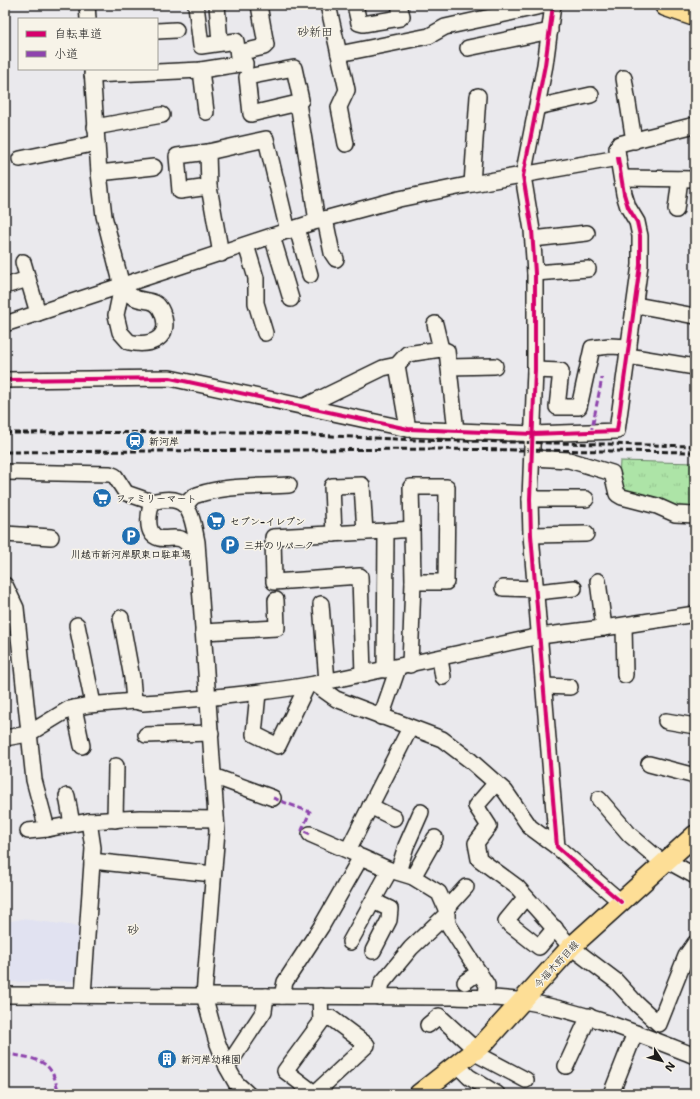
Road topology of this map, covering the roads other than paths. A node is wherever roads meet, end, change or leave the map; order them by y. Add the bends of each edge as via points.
1 (87, 5) edge
2 (196, 5) edge
3 (217, 5) edge
4 (259, 5) edge
5 (328, 5) edge
6 (355, 5) edge
7 (399, 5) edge
8 (546, 5) edge
9 (553, 5) edge
10 (666, 5) edge
11 (695, 15) edge
12 (88, 18) edge
13 (176, 30) dead end
14 (158, 31) edge
15 (550, 31) junction
16 (220, 44) junction
17 (468, 48) dead end
18 (339, 54) junction
19 (239, 58) junction
20 (201, 70) junction
21 (92, 72) edge
22 (247, 77) junction
23 (624, 78) dead end
24 (591, 95) dead end
25 (478, 96) dead end
26 (298, 103) junction
27 (537, 108) junction
28 (206, 112) dead end
29 (162, 115) dead end
30 (695, 125) edge
31 (95, 127) junction
32 (634, 141) junction
33 (97, 143) junction
34 (346, 144) dead end
35 (208, 152) junction
36 (618, 158) junction
37 (20, 159) dead end
38 (154, 167) dead end
39 (99, 173) junction
40 (523, 176) junction
41 (622, 178) junction
42 (680, 179) junction
43 (695, 179) edge
44 (472, 184) junction
45 (209, 187) junction
46 (676, 210) dead end
47 (321, 220) junction
48 (292, 230) junction
49 (587, 233) dead end
50 (272, 236) junction
51 (532, 239) junction
52 (246, 246) junction
53 (221, 254) junction
54 (336, 259) dead end
55 (23, 262) dead end
56 (588, 269) dead end
57 (535, 273) junction
58 (310, 275) dead end
59 (28, 279) junction
60 (5, 286) edge
61 (122, 286) junction
62 (291, 299) dead end
63 (636, 305) junction
64 (38, 313) junction
65 (695, 316) edge
66 (5, 324) edge
67 (435, 324) dead end
68 (265, 333) dead end
69 (441, 349) junction
70 (629, 352) junction
71 (397, 365) junction
72 (495, 366) dead end
73 (449, 367) junction
74 (695, 367) edge
75 (535, 370) junction
76 (5, 380) edge
77 (303, 407) junction
78 (408, 429) junction
79 (456, 431) junction
80 (533, 434) junction
81 (532, 458) junction
82 (5, 472) edge
83 (289, 486) dead end
84 (530, 499) junction
85 (586, 500) dead end
86 (152, 502) junction
87 (188, 511) junction
88 (695, 515) edge
89 (412, 529) junction
90 (386, 531) junction
91 (365, 532) junction
92 (5, 534) edge
93 (334, 534) junction
94 (586, 534) dead end
95 (531, 535) junction
96 (51, 537) dead end
97 (179, 538) junction
98 (197, 554) junction
99 (598, 581) dead end
100 (413, 582) junction
101 (5, 585) edge
102 (503, 588) dead end
103 (574, 588) dead end
104 (537, 590) junction
105 (276, 600) dead end
106 (321, 604) dead end
107 (695, 614) edge
108 (120, 618) dead end
109 (78, 624) dead end
110 (624, 626) junction
111 (604, 628) junction
112 (203, 632) junction
113 (540, 636) junction
114 (440, 659) junction
115 (398, 668) junction
116 (363, 675) junction
117 (625, 675) dead end
118 (444, 677) dead end
119 (316, 684) junction
120 (544, 686) junction
121 (570, 687) dead end
122 (258, 693) junction
123 (208, 698) junction
124 (134, 701) junction
125 (93, 704) junction
126 (74, 708) junction
127 (381, 717) junction
128 (666, 721) dead end
129 (695, 726) edge
130 (410, 728) junction
131 (210, 733) junction
132 (28, 734) junction
133 (146, 735) dead end
134 (5, 738) edge
135 (82, 746) dead end
136 (649, 764) dead end
137 (116, 766) dead end
138 (213, 776) junction
139 (695, 776) edge
140 (496, 783) junction
141 (67, 796) dead end
142 (273, 798) dead end
143 (599, 799) dead end
144 (370, 806) junction
145 (421, 812) dead end
146 (394, 818) dead end
147 (216, 819) junction
148 (116, 820) junction
149 (89, 821) junction
150 (72, 824) junction
151 (47, 829) junction
152 (28, 831) dead end
153 (310, 834) dead end
154 (695, 835) edge
155 (435, 838) dead end
156 (557, 847) junction
157 (355, 853) junction
158 (92, 861) junction
159 (665, 861) junction
160 (394, 871) junction
161 (213, 874) junction
162 (695, 876) edge
163 (413, 877) junction
164 (466, 887) dead end
165 (525, 898) junction
166 (372, 901) junction
167 (621, 902) junction
168 (447, 911) junction
169 (555, 928) junction
170 (350, 942) dead end
171 (695, 944) edge
172 (571, 947) junction
173 (372, 950) dead end
174 (479, 972) junction
175 (465, 982) dead end
176 (5, 995) edge
177 (83, 995) junction
178 (204, 995) junction
179 (266, 996) junction
180 (282, 996) junction
181 (320, 996) junction
182 (379, 997) junction
183 (486, 998) junction
184 (522, 1001) junction
185 (589, 1016) junction
186 (321, 1019) junction
187 (428, 1025) dead end
188 (635, 1033) junction
189 (474, 1051) junction
190 (695, 1056) edge
191 (456, 1064) junction
192 (566, 1066) dead end
193 (227, 1067) junction
194 (526, 1080) dead end
195 (234, 1089) edge
196 (248, 1094) edge
197 (314, 1094) edge
198 (419, 1094) edge
199 (497, 1094) edge
200 (611, 1094) edge

1 - 12 street
2 - 16 street via 201,46
3 - 16 street
4 - 19 street via 266,45
5 - 18 street
6 - 7 street via 360,23 363,24 400,18 402,16
8 - 18 street via 446,27 430,36
9 - 15 street
10 - 11 highway
13 - 14 street
15 - 17 street
15 - 27 street
16 - 19 street via 236,42
18 - 34 street via 347,90 339,107
19 - 20 street
19 - 22 street via 245,63
20 - 21 street
20 - 28 street
21 - 31 street
22 - 26 street via 292,67 301,100
22 - 26 street via 251,114
23 - 32 street
24 - 27 street
25 - 44 street
26 - 47 street
27 - 40 street
29 - 31 street
30 - 32 street
31 - 33 street
32 - 36 street via 619,144
33 - 37 street
33 - 39 street
35 - 45 street
35 - 45 street via 177,156 180,191
35 - 48 street via 266,139
36 - 40 street
36 - 41 street
38 - 39 street
39 - 61 street via 104,216
40 - 44 street
40 - 51 street
41 - 42 street
41 - 63 street via 628,207 637,222 640,236
42 - 43 street
42 - 46 street
44 - 47 street via 399,199
45 - 53 street
47 - 48 street
47 - 54 street
48 - 50 street
48 - 58 street
49 - 51 street
50 - 52 street
50 - 62 street
51 - 57 street
52 - 53 street
52 - 68 street via 256,278 256,303
53 - 61 street
55 - 59 street
56 - 57 street
57 - 75 street
59 - 60 street
59 - 64 street
61 - 64 street
63 - 65 street
63 - 70 street
64 - 66 street
67 - 69 street
69 - 71 street via 407,354
69 - 73 street via 447,351
70 - 74 street
70 - 75 street via 610,346 592,348 579,407 557,407 561,371
70 - 80 street via 617,431
71 - 77 street via 383,368
71 - 78 street
72 - 73 street
73 - 79 street
75 - 80 street
76 - 77 street via 170,378
77 - 78 street
78 - 79 street
79 - 80 street
80 - 81 street
81 - 84 street
81 - 88 street via 569,460 612,473 617,494 622,498 657,506 675,514
82 - 86 street via 110,474 115,476 126,493
83 - 87 street via 230,488 195,495
84 - 85 street
84 - 95 street
86 - 87 street via 165,498 180,500
86 - 97 street via 149,524 155,536 160,539
87 - 97 street via 189,527
87 - 98 street via 197,542
89 - 90 street
89 - 100 street
89 - 100 street via 411,487 447,487 446,582
90 - 91 street
90 - 115 street
91 - 93 street
91 - 93 street via 362,485 332,486
92 - 96 street
93 - 116 street via 273,537 274,582 360,576
94 - 95 street
95 - 104 street
97 - 98 street
98 - 112 street
99 - 111 street
100 - 115 street
101 - 132 street via 16,608
102 - 104 street
103 - 104 street
104 - 113 street
105 - 112 street via 277,628
106 - 119 street
107 - 110 street
108 - 124 street
109 - 125 street
110 - 111 street
110 - 117 street
111 - 113 street
112 - 123 street
113 - 114 street
113 - 120 street
114 - 115 street
114 - 118 street
115 - 116 street
115 - 127 street
116 - 119 street
119 - 122 street
119 - 122 street via 278,746 254,734
119 - 127 street via 336,699
120 - 121 street
120 - 156 street
122 - 123 street
123 - 124 street via 143,703
123 - 131 street
124 - 125 street
125 - 126 street
126 - 132 street
126 - 135 street
127 - 130 street
128 - 129 street
130 - 140 street via 442,739
130 - 144 street
131 - 133 street
131 - 138 street
132 - 134 street
132 - 151 street via 34,780
136 - 139 street
137 - 148 street
138 - 142 street via 256,785
138 - 147 street
140 - 156 street via 505,791 530,827
140 - 165 street via 476,806 489,826 476,842 479,859 517,887
141 - 150 street
143 - 159 street via 630,835
144 - 146 street
144 - 157 street
145 - 160 street
147 - 148 street
147 - 161 street
148 - 149 street
149 - 150 street
149 - 158 street
150 - 151 street
151 - 152 street
153 - 157 street
154 - 159 main road, 今福木野目線
155 - 163 street
156 - 167 street
157 - 160 street
157 - 180 street via 321,927 285,982
158 - 161 street
158 - 177 street
159 - 162 street
159 - 167 main road, 今福木野目線
160 - 163 street
160 - 166 street
161 - 178 street
163 - 168 street via 439,892
164 - 168 street
165 - 169 street
165 - 169 street via 506,921 539,947
166 - 170 street
166 - 173 street via 390,909 389,920
167 - 172 main road, 今福木野目線
168 - 174 street via 448,924
168 - 182 street via 382,983
169 - 172 street
171 - 172 street via 686,956 659,1024 616,981
172 - 184 main road, 今福木野目線
174 - 175 street
174 - 183 street via 487,985
176 - 177 street
177 - 178 street
178 - 179 street
178 - 193 street
179 - 180 street
179 - 193 street via 264,1011
180 - 181 street
181 - 182 street
181 - 186 street
182 - 183 street
183 - 184 street
184 - 185 street
184 - 189 main road, 今福木野目線
185 - 188 street
185 - 192 street
186 - 197 street via 285,1071
186 - 197 street via 331,1018 367,1045
187 - 189 street via 439,1016
188 - 190 street
188 - 200 street
189 - 191 main road, 今福木野目線
189 - 194 street
191 - 198 main road, 今福木野目線
191 - 199 street via 469,1077
193 - 195 street
195 - 196 street

